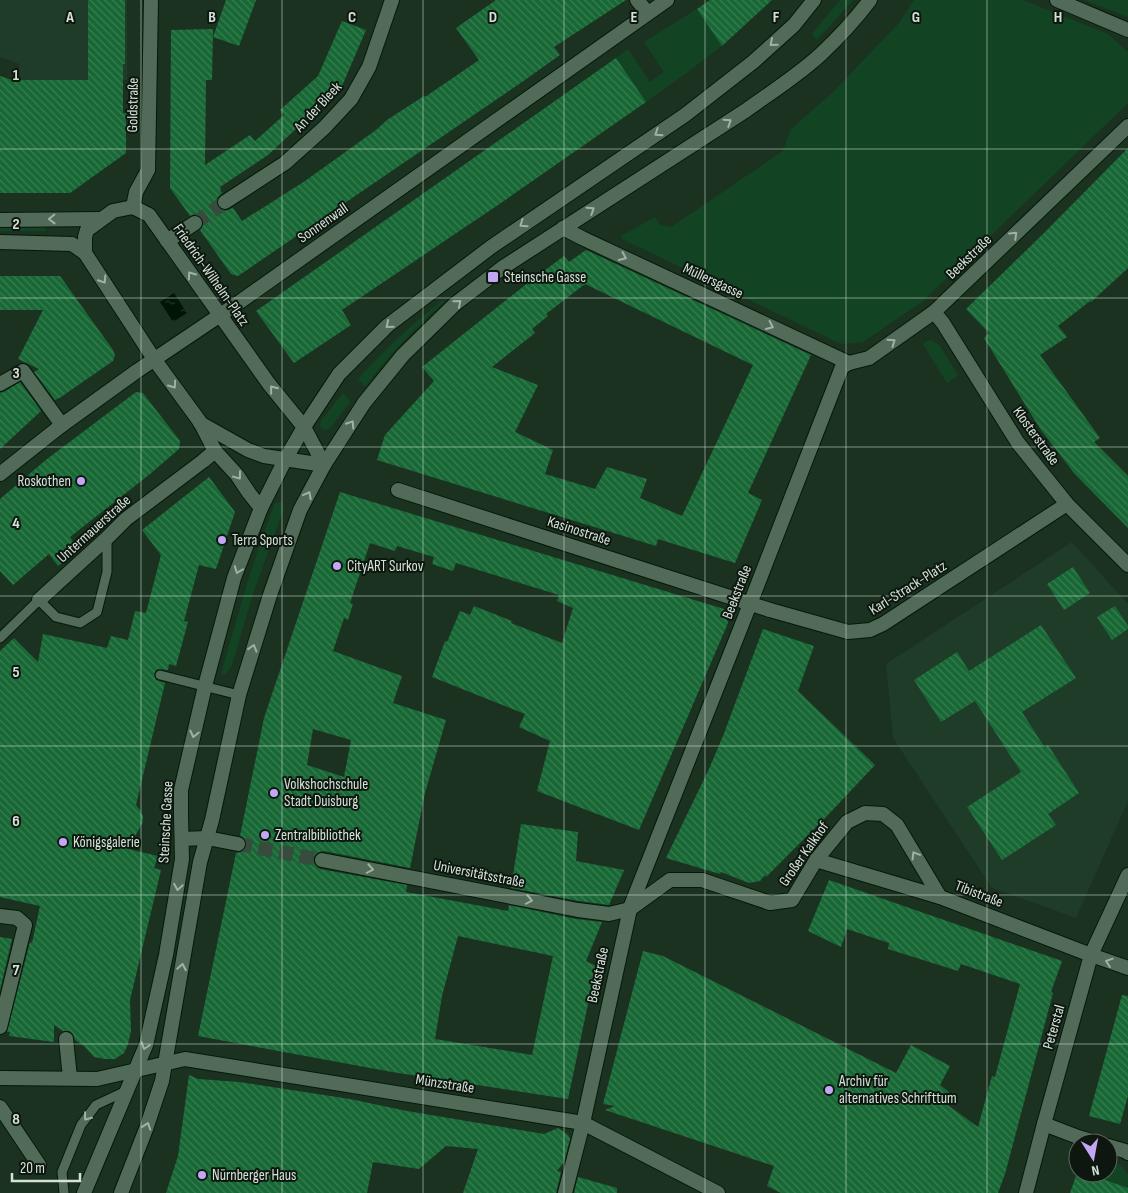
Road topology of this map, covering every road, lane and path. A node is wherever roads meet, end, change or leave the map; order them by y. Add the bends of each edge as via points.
1 (151, 0) edge
2 (392, 0) edge
3 (637, 0) edge
4 (667, 0) edge
5 (814, 0) edge
6 (870, 0) edge
7 (1057, 0) edge
8 (648, 13) junction
9 (1128, 30) edge
10 (1128, 126) edge
11 (225, 202) tunnel mouth
12 (133, 208) junction
13 (101, 219) junction
14 (0, 220) edge
15 (195, 223) tunnel mouth
16 (563, 228) junction
17 (167, 241) junction
18 (0, 242) edge
19 (85, 253) junction
20 (934, 312) junction
21 (219, 314) junction
22 (154, 359) junction
23 (849, 363) junction
24 (0, 384) edge
25 (200, 422) junction
26 (62, 425) junction
27 (304, 427) junction
28 (216, 451) junction
29 (286, 458) junction
30 (324, 465) junction
31 (0, 474) edge
32 (398, 490) dead end
33 (1067, 504) junction
34 (261, 508) junction
35 (108, 538) junction
36 (1128, 565) edge
37 (39, 600) junction
38 (750, 604) junction
39 (0, 638) edge
40 (160, 675) dead end
41 (205, 686) junction
42 (239, 695) junction
43 (207, 838) junction
44 (182, 839) junction
45 (238, 844) tunnel mouth
46 (322, 860) tunnel mouth
47 (816, 860) junction
48 (1128, 875) edge
49 (940, 897) junction
50 (630, 909) junction
51 (0, 916) edge
52 (1091, 955) junction
53 (1128, 968) edge
54 (0, 1027) edge
55 (66, 1039) dead end
56 (165, 1063) junction
57 (136, 1070) junction
58 (0, 1078) edge
59 (70, 1078) junction
60 (126, 1091) junction
61 (0, 1107) edge
62 (583, 1123) junction
63 (1044, 1124) junction
64 (1068, 1133) edge
65 (39, 1165) dead end
66 (710, 1191) edge
67 (64, 1193) edge
68 (84, 1193) edge
69 (121, 1193) edge
70 (565, 1193) edge
71 (1026, 1193) edge

1 - 12 street, Goldstraße via 148,170 136,192
2 - 11 street, An der Bleek via 369,67 351,99 285,163
3 - 8 street
4 - 8 street, Sonnenwall
5 -> 27 street, Steinsche Gasse via 794,25 685,115 491,247 387,326 339,374
16 -> 6 street via 784,84 820,55
7 - 9 street
8 - 21 street, Sonnenwall
20 -> 10 street, Beekstraße
12 - 13 street via 113,211
12 - 17 street, Friedrich-Wilhelm-Platz via 149,215
13 -> 14 street
13 - 19 street via 87,230
15 - 17 street
16 -> 23 street, Müllersgasse
30 -> 16 street via 364,403 403,355 455,304
21 -> 17 street, Friedrich-Wilhelm-Platz
18 - 19 street via 72,244
19 -> 22 street
23 -> 20 street, Beekstraße via 869,358
20 - 33 street, Klosterstraße via 1018,443
21 - 22 street, Sonnenwall
27 -> 21 street, Friedrich-Wilhelm-Platz
22 -> 25 street
22 - 26 street, Sonnenwall
23 - 38 street, Beekstraße via 842,367
24 - 26 street via 23,371
25 - 28 street
25 - 29 street via 248,450 264,456
26 - 31 street, Sonnenwall
27 - 29 street, Steinsche Gasse
27 - 30 street
28 -> 34 street
28 - 35 street, Untermauerstraße via 126,519
29 - 30 street
29 - 34 street, Steinsche Gasse
42 -> 30 street via 300,510
32 - 38 street, Kasinostraße
33 - 36 street, Klosterstraße
33 - 38 street, Karl-Strack-Platz via 870,630 848,632
34 -> 41 street, Steinsche Gasse via 234,578
35 - 37 street, Untermauerstraße
35 - 37 lane via 107,572 97,612 80,622 56,617
37 - 39 lane, Untermauerstraße
38 - 50 street, Beekstraße
40 - 41 lane
41 - 42 lane
41 -> 44 street, Steinsche Gasse via 181,790
42 - 43 street
43 - 44 street
43 - 45 street
56 -> 43 street
44 -> 57 street, Steinsche Gasse via 182,859 166,955 146,1045
46 -> 50 street, Universitätsstraße via 578,910 609,914
47 - 49 street, Tibistraße
49 -> 47 street, Großer Kalkhof via 896,825 883,814 865,813 847,822
47 - 50 street, Großer Kalkhof via 792,900 770,903 702,880 670,880
48 - 52 street, Peterstal
49 - 52 street, Tibistraße
50 - 62 street, Beekstraße
51 - 54 street via 17,918 25,925
53 -> 52 street, Tibistraße
52 - 63 street, Peterstal
55 - 59 street
56 - 57 street, Münzstraße
56 - 62 street, Münzstraße via 185,1059
69 -> 56 street via 146,1129
57 - 59 street, Münzstraße via 98,1079
57 - 60 street, Steinsche Gasse
58 - 59 street, Münzstraße
60 -> 67 lane via 96,1105 81,1125 62,1172
60 - 68 street, Steinsche Gasse
61 - 65 street
62 - 66 street, Münzstraße
62 - 70 street, Beekstraße
63 - 64 street
63 - 71 street, Peterstal

